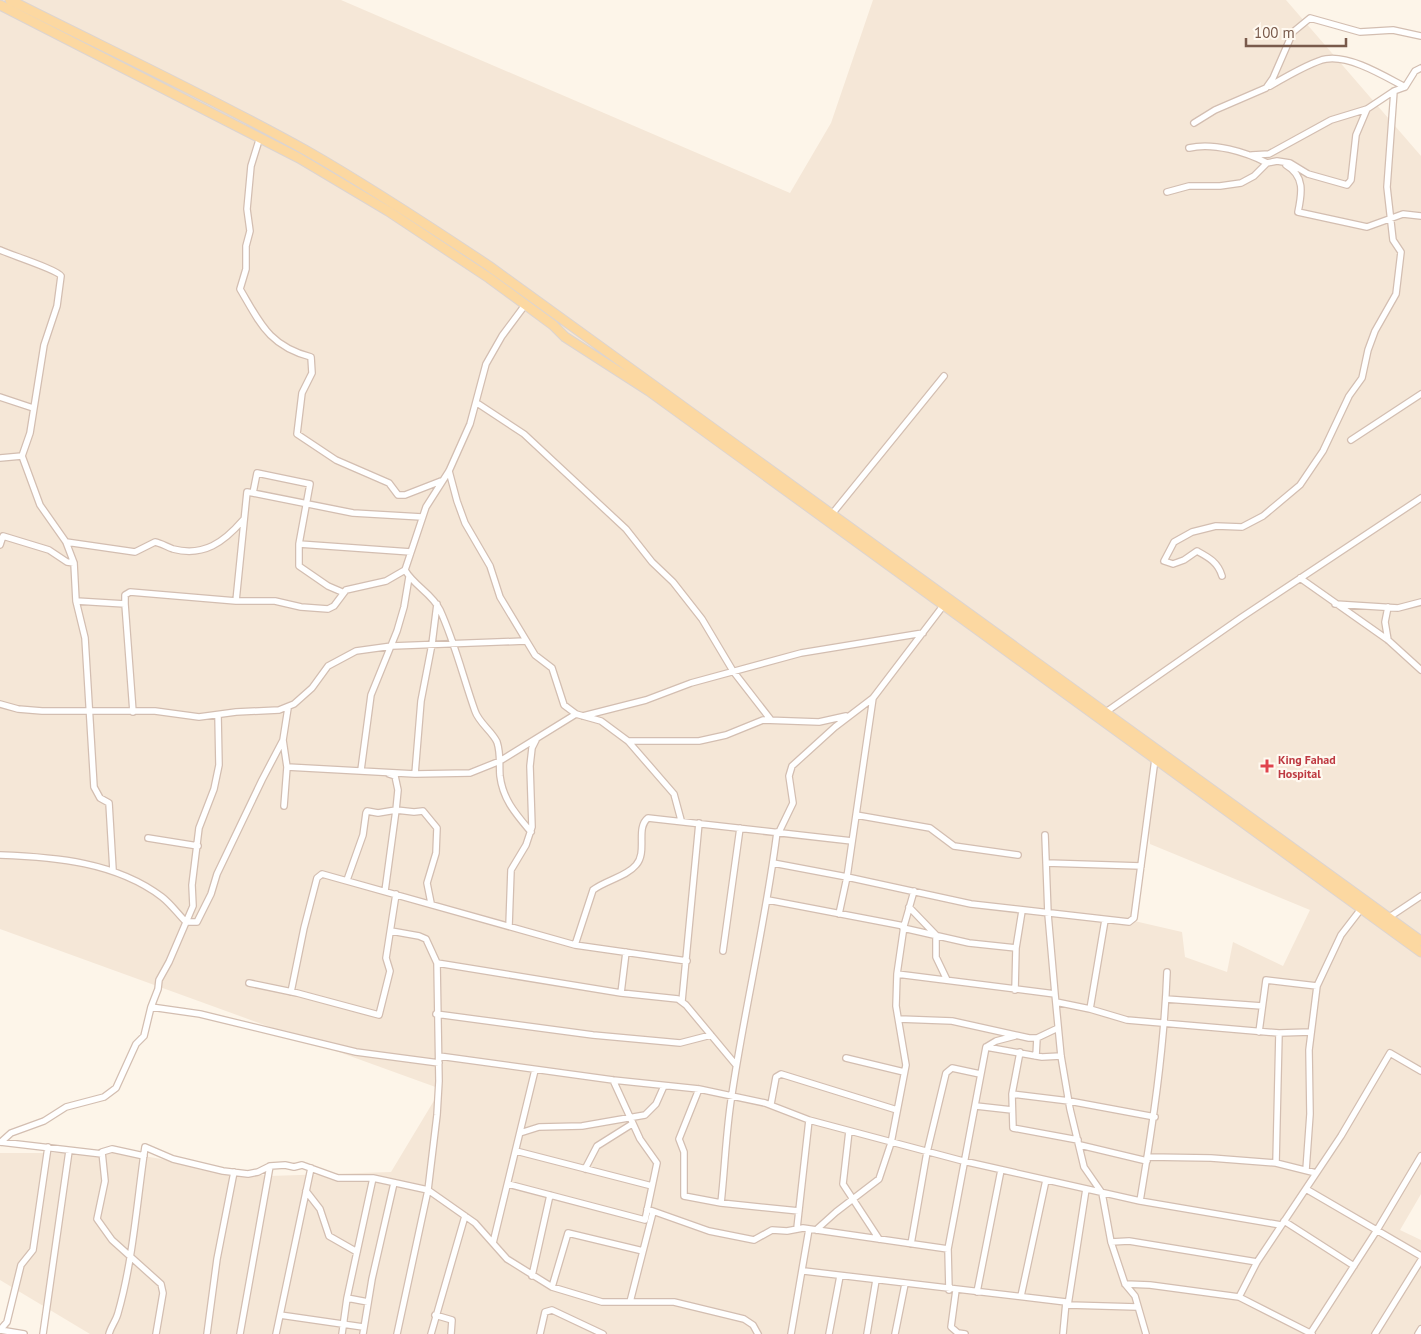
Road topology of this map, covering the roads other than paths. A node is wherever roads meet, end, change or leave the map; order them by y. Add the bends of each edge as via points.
1 (10, 0) edge
2 (0, 5) edge
3 (1421, 36) edge
4 (1421, 68) edge
5 (1405, 87) junction
6 (1266, 88) junction
7 (1394, 91) junction
8 (1367, 108) junction
9 (1194, 123) dead end
10 (260, 138) junction
11 (1189, 148) dead end
12 (1252, 155) junction
13 (1277, 161) junction
14 (1267, 163) junction
15 (1168, 192) dead end
16 (1421, 216) edge
17 (1390, 217) junction
18 (0, 250) edge
19 (526, 304) junction
20 (944, 376) dead end
21 (1421, 394) edge
22 (0, 397) edge
23 (477, 403) junction
24 (33, 408) junction
25 (1351, 440) dead end
26 (22, 456) junction
27 (0, 458) edge
28 (450, 471) junction
29 (441, 481) junction
30 (253, 493) junction
31 (1421, 498) edge
32 (305, 505) junction
33 (832, 514) junction
34 (422, 517) junction
35 (243, 520) junction
36 (66, 542) junction
37 (299, 544) junction
38 (0, 545) edge
39 (411, 552) junction
40 (74, 563) junction
41 (405, 570) junction
42 (1222, 576) dead end
43 (409, 577) junction
44 (1300, 578) junction
45 (342, 592) junction
46 (76, 601) junction
47 (236, 601) junction
48 (1421, 602) edge
49 (125, 604) junction
50 (437, 604) junction
51 (1335, 604) junction
52 (943, 606) junction
53 (1388, 607) junction
54 (923, 632) junction
55 (1388, 640) junction
56 (525, 641) junction
57 (454, 643) junction
58 (432, 644) junction
59 (392, 646) junction
60 (1421, 670) edge
61 (733, 671) junction
62 (872, 698) junction
63 (0, 704) edge
64 (288, 708) junction
65 (90, 710) junction
66 (133, 712) junction
67 (853, 713) junction
68 (218, 715) junction
69 (579, 715) junction
70 (1101, 715) junction
71 (771, 720) junction
72 (537, 739) junction
73 (283, 740) junction
74 (628, 741) junction
75 (1155, 759) junction
76 (500, 762) junction
77 (287, 767) junction
78 (361, 770) junction
79 (372, 771) junction
80 (414, 774) junction
81 (284, 806) dead end
82 (396, 810) junction
83 (856, 814) junction
84 (681, 820) junction
85 (699, 823) junction
86 (740, 828) junction
87 (531, 832) junction
88 (778, 832) junction
89 (1045, 835) dead end
90 (148, 838) dead end
91 (852, 841) junction
92 (198, 846) junction
93 (0, 855) edge
94 (1018, 855) dead end
95 (773, 863) junction
96 (1046, 863) junction
97 (1141, 866) junction
98 (112, 870) junction
99 (847, 877) junction
100 (347, 880) junction
101 (385, 891) junction
102 (914, 891) junction
103 (396, 894) junction
104 (1421, 896) edge
105 (768, 900) junction
106 (431, 903) junction
107 (909, 907) junction
108 (1360, 909) junction
109 (1022, 911) junction
110 (839, 914) junction
111 (1048, 914) junction
112 (1388, 918) junction
113 (1105, 920) junction
114 (186, 922) junction
115 (509, 926) junction
116 (904, 927) junction
117 (391, 931) junction
118 (936, 935) junction
119 (1421, 941) edge
120 (575, 945) junction
121 (1016, 948) junction
122 (723, 951) dead end
123 (626, 952) junction
124 (1421, 952) edge
125 (687, 961) junction
126 (437, 963) junction
127 (1167, 972) dead end
128 (896, 974) junction
129 (947, 980) junction
130 (248, 983) dead end
131 (1317, 986) junction
132 (1015, 990) junction
133 (291, 992) junction
134 (621, 993) junction
135 (1054, 994) junction
136 (1166, 999) junction
137 (682, 1001) junction
138 (1056, 1002) junction
139 (1262, 1006) junction
140 (151, 1007) junction
141 (1090, 1009) junction
142 (436, 1014) junction
143 (899, 1019) junction
144 (1166, 1024) junction
145 (1058, 1028) junction
146 (1259, 1032) junction
147 (1311, 1032) junction
148 (1279, 1033) junction
149 (711, 1034) junction
150 (1015, 1036) junction
151 (1038, 1038) junction
152 (986, 1047) junction
153 (1020, 1052) junction
154 (1036, 1056) junction
155 (1061, 1056) junction
156 (846, 1058) dead end
157 (439, 1059) junction
158 (736, 1065) junction
159 (535, 1070) junction
160 (1421, 1071) edge
161 (904, 1072) junction
162 (980, 1074) junction
163 (613, 1080) junction
164 (664, 1086) junction
165 (699, 1088) junction
166 (1012, 1094) junction
167 (731, 1097) junction
168 (1069, 1100) junction
169 (771, 1104) junction
170 (976, 1106) junction
171 (897, 1110) junction
172 (1012, 1110) junction
173 (630, 1117) junction
174 (1155, 1117) junction
175 (810, 1120) junction
176 (632, 1124) junction
177 (849, 1131) junction
178 (520, 1134) junction
179 (1, 1142) edge
180 (1079, 1142) junction
181 (891, 1143) junction
182 (48, 1147) junction
183 (68, 1151) junction
184 (516, 1151) junction
185 (927, 1152) junction
186 (102, 1154) junction
187 (144, 1156) junction
188 (1421, 1156) edge
189 (1147, 1159) junction
190 (963, 1161) junction
191 (1276, 1163) junction
192 (270, 1166) junction
193 (311, 1168) junction
194 (585, 1169) junction
195 (1001, 1170) junction
196 (1306, 1170) junction
197 (234, 1172) junction
198 (1316, 1173) junction
199 (373, 1178) junction
200 (1046, 1180) junction
201 (394, 1183) junction
202 (508, 1184) junction
203 (652, 1186) junction
204 (1086, 1189) junction
205 (1306, 1189) junction
206 (428, 1190) junction
207 (306, 1191) junction
208 (1102, 1192) junction
209 (550, 1195) junction
210 (853, 1199) junction
211 (1140, 1200) junction
212 (721, 1203) junction
213 (650, 1211) junction
214 (799, 1211) junction
215 (465, 1216) junction
216 (1283, 1223) junction
217 (797, 1228) junction
218 (813, 1230) junction
219 (1377, 1230) junction
220 (879, 1239) junction
221 (1111, 1242) junction
222 (493, 1243) junction
223 (911, 1244) junction
224 (948, 1248) junction
225 (643, 1251) junction
226 (357, 1252) junction
227 (129, 1255) junction
228 (1421, 1258) edge
229 (1257, 1262) junction
230 (1354, 1266) junction
231 (804, 1272) junction
232 (532, 1276) junction
233 (840, 1276) junction
234 (876, 1280) junction
235 (904, 1284) junction
236 (1125, 1284) junction
237 (552, 1287) junction
238 (952, 1290) junction
239 (977, 1292) junction
240 (1021, 1296) junction
241 (1239, 1297) junction
242 (347, 1298) junction
243 (368, 1302) junction
244 (630, 1302) junction
245 (1067, 1304) junction
246 (1137, 1307) junction
247 (280, 1315) junction
248 (435, 1315) junction
249 (343, 1324) junction
250 (364, 1327) junction
251 (1421, 1329) edge
252 (0, 1330) edge
253 (19, 1334) edge
254 (44, 1334) edge
255 (109, 1334) edge
256 (156, 1334) edge
257 (207, 1334) edge
258 (240, 1334) edge
259 (276, 1334) edge
260 (342, 1334) edge
261 (363, 1334) edge
262 (397, 1334) edge
263 (431, 1334) edge
264 (451, 1334) edge
265 (540, 1334) edge
266 (603, 1334) edge
267 (758, 1334) edge
268 (791, 1334) edge
269 (829, 1334) edge
270 (867, 1334) edge
271 (895, 1334) edge
272 (965, 1334) edge
273 (1063, 1334) edge
274 (1146, 1334) edge
275 (1311, 1334) edge
276 (1375, 1334) edge
277 (1418, 1334) edge

1 - 33 main road via 307,151 391,201 489,266
2 - 10 main road
3 - 6 street via 1393,30 1360,32 1310,18 1293,32 1274,78
4 - 5 street via 1415,71
5 - 6 street via 1372,69 1324,59
5 - 7 street
6 - 9 street via 1215,110
7 - 8 street
7 - 17 street via 1387,188
8 - 12 street via 1331,120 1269,154
8 - 13 street via 1356,135 1351,180 1347,185
10 - 19 main road via 388,211
10 - 29 street via 251,166 247,209 250,231 246,269 240,289 267,334 294,353 311,357 312,373 302,393 297,434 336,460 389,483 398,495 406,496
11 - 12 street via 1198,146
12 - 14 street
13 - 14 street
13 - 17 street via 1288,165 1300,180 1298,212 1367,227
14 - 15 street via 1241,183 1189,186
16 - 17 street via 1403,214
17 - 42 street via 1393,240 1401,252 1396,294 1375,331 1362,378 1315,465 1300,485 1263,516 1242,527 1216,526 1192,532 1174,542 1164,561 1173,564 1197,551 1220,568
18 - 24 street via 56,271 61,276
19 - 23 street via 486,364
19 - 52 main road via 565,337 649,391
20 - 33 street
21 - 25 street
22 - 24 street
23 - 28 street
23 - 61 street via 524,434 619,522 673,582 702,620
24 - 26 street via 30,433
26 - 27 street
26 - 36 street via 40,505
28 - 29 street
28 - 56 street via 456,501 465,522 490,566 500,597
29 - 34 street
30 - 32 street
30 - 32 street via 257,473 310,484
30 - 35 street via 246,492
31 - 44 street
32 - 34 street via 353,513
32 - 37 street
33 - 70 main road
34 - 39 street
35 - 36 street via 224,540 200,551 181,550 155,542 135,552
35 - 47 street
36 - 40 street
37 - 39 street
37 - 45 street via 299,566
38 - 40 street via 3,536 49,550
39 - 41 street
40 - 46 street
41 - 43 street
41 - 45 street via 386,581 351,587
43 - 50 street
43 - 59 street
44 - 51 street
44 - 70 street
45 - 47 street via 334,606 328,609 275,601
46 - 49 street
46 - 65 street via 85,638
47 - 49 street via 130,592 125,595
48 - 53 street
49 - 66 street
50 - 57 street
50 - 58 street
51 - 53 street
51 - 55 street
52 - 54 street
52 - 70 main road
53 - 55 street via 1385,622
54 - 61 street via 801,653
54 - 62 street
55 - 60 street
56 - 57 street
56 - 69 street via 539,659 552,668 564,705
57 - 58 street
57 - 76 street via 475,712 496,741
58 - 59 street
58 - 80 street via 421,701
59 - 64 street via 356,652 328,666 312,688
59 - 78 street via 370,695
61 - 69 street via 646,700
61 - 71 street
62 - 67 street
62 - 83 street
63 - 65 street via 42,712
64 - 68 street
64 - 73 street
65 - 66 street
65 - 98 street via 94,787 100,798 109,802
66 - 68 street via 173,712 199,717
67 - 71 street via 837,720 819,722
67 - 88 street via 792,766 789,776 793,803
68 - 92 street via 219,765 199,828
69 - 72 street
69 - 74 street via 601,721
70 - 75 main road
70 - 112 main road
71 - 74 street via 699,741
72 - 76 street
72 - 87 street via 532,748 530,766
73 - 77 street
73 - 114 street via 197,922
74 - 84 street via 674,794
75 - 97 street
75 - 108 main road
76 - 80 street via 470,773
76 - 87 street via 506,802
77 - 78 street
77 - 81 street
78 - 79 street
79 - 80 street
79 - 82 street via 395,776 398,790
82 - 100 street via 367,811 363,834
82 - 101 street
82 - 106 street via 423,810 437,828 436,853 427,883
83 - 91 street
83 - 94 street via 930,828 954,846
84 - 85 street
84 - 120 street via 645,819 640,860 630,871 593,890
85 - 86 street
85 - 125 street
86 - 88 street
86 - 122 street
87 - 115 street via 511,870
88 - 91 street
88 - 95 street
89 - 96 street
90 - 92 street
91 - 99 street
92 - 114 street via 192,886 194,901
93 - 98 street via 64,860
95 - 99 street
95 - 105 street
96 - 97 street
96 - 111 street
97 - 113 street via 1134,918 1129,922
98 - 114 street via 163,898
99 - 102 street
99 - 110 street
100 - 101 street
100 - 133 street via 322,874 317,878
101 - 103 street
102 - 107 street
102 - 109 street
103 - 106 street
103 - 117 street
104 - 112 street
105 - 110 street
105 - 158 street
106 - 115 street
107 - 116 street
107 - 118 street
108 - 124 main road
108 - 131 street via 1341,935
109 - 111 street
109 - 121 street
110 - 116 street
111 - 113 street
111 - 135 street
112 - 119 main road
113 - 141 street
114 - 140 street via 159,980
115 - 120 street
116 - 118 street
116 - 128 street
117 - 126 street via 426,939
117 - 133 street via 386,958 390,971 379,1016
118 - 121 street via 969,943
118 - 129 street via 936,957
120 - 123 street
121 - 132 street
123 - 125 street
123 - 134 street
125 - 137 street
126 - 134 street
126 - 142 street
127 - 136 street
128 - 129 street
128 - 143 street
129 - 132 street
130 - 133 street
131 - 139 street via 1266,980
131 - 147 street
132 - 135 street
134 - 137 street
135 - 138 street
136 - 139 street
136 - 144 street
137 - 149 street
138 - 141 street
138 - 145 street
139 - 146 street
140 - 157 street via 200,1014 356,1052
140 - 179 street via 144,1036 136,1044 116,1088 104,1097 66,1107 44,1121 10,1133
141 - 144 street via 1127,1020
142 - 149 street via 680,1043
142 - 157 street
143 - 150 street via 952,1021
143 - 161 street via 906,1055
144 - 146 street
144 - 174 street
145 - 151 street
145 - 155 street
146 - 148 street
147 - 148 street
147 - 196 street
148 - 191 street
149 - 158 street
150 - 151 street
150 - 152 street
151 - 154 street
152 - 153 street
152 - 162 street
153 - 154 street
153 - 166 street
154 - 155 street
155 - 168 street
156 - 161 street
157 - 159 street
157 - 206 street via 437,1114
158 - 167 street
159 - 163 street
159 - 178 street
160 - 198 street via 1390,1052
161 - 171 street
162 - 170 street
162 - 185 street via 948,1069
163 - 164 street
163 - 173 street
164 - 165 street
164 - 173 street via 652,1110
165 - 167 street
165 - 212 street via 679,1139 684,1152 684,1196
166 - 168 street
166 - 172 street
167 - 169 street
167 - 212 street
168 - 174 street
168 - 180 street
169 - 171 street via 776,1077 781,1074
169 - 175 street
170 - 172 street
170 - 190 street
171 - 181 street
172 - 180 street via 1013,1128
173 - 176 street
173 - 178 street via 582,1126 538,1127
174 - 189 street
175 - 177 street
175 - 214 street
176 - 194 street via 597,1146
176 - 203 street via 657,1162
177 - 181 street
177 - 210 street via 842,1180
178 - 184 street
179 - 182 street
180 - 189 street
180 - 208 street via 1084,1167
181 - 185 street
181 - 210 street via 879,1179
182 - 183 street
182 - 252 street via 33,1250 21,1265 7,1322
183 - 186 street
183 - 254 street
184 - 194 street
184 - 202 street
185 - 190 street
185 - 223 street
186 - 187 street via 104,1150 112,1149
186 - 227 street via 105,1181 97,1219 112,1240
187 - 197 street via 145,1147 173,1159
187 - 227 street
188 - 219 street
189 - 191 street via 1210,1158
189 - 211 street
190 - 195 street
190 - 224 street
191 - 196 street
192 - 193 street via 302,1165
192 - 197 street via 258,1172
192 - 258 street
193 - 199 street via 338,1178
193 - 207 street
194 - 203 street
195 - 200 street
195 - 239 street
196 - 198 street
197 - 257 street
198 - 205 street
199 - 201 street
199 - 226 street
200 - 204 street
200 - 240 street
201 - 206 street
201 - 243 street
202 - 209 street
202 - 222 street
203 - 213 street
204 - 208 street
204 - 245 street
205 - 216 street
205 - 219 street
206 - 215 street
206 - 262 street
207 - 226 street via 320,1209 329,1236
207 - 247 street
208 - 211 street
208 - 221 street
209 - 213 street via 643,1220
209 - 232 street
210 - 218 street
210 - 220 street
211 - 216 street
212 - 214 street
213 - 217 street via 709,1231 754,1240 772,1230
213 - 225 street
214 - 217 street
215 - 222 street
215 - 248 street
216 - 229 street
216 - 230 street
217 - 218 street
218 - 220 street
218 - 231 street
219 - 228 street
219 - 230 street
220 - 223 street
221 - 229 street via 1130,1241
221 - 236 street
222 - 232 street via 507,1259
223 - 224 street
224 - 238 street
225 - 237 street via 568,1233
225 - 244 street
226 - 242 street
227 - 255 street via 117,1316 111,1323
227 - 256 street via 163,1288
228 - 276 street
229 - 241 street
230 - 275 street
231 - 233 street
231 - 268 street
232 - 237 street
233 - 234 street
233 - 269 street
234 - 235 street
234 - 270 street
235 - 238 street
235 - 271 street
236 - 241 street
236 - 246 street via 1135,1296
237 - 244 street via 602,1302
238 - 239 street
238 - 272 street via 951,1327
239 - 240 street
240 - 245 street
241 - 275 street
242 - 243 street
242 - 249 street
243 - 250 street
244 - 267 street via 674,1302 738,1317 750,1322
245 - 246 street
245 - 273 street
246 - 274 street
247 - 249 street
247 - 259 street
248 - 263 street
248 - 264 street via 452,1320
249 - 250 street
249 - 260 street
250 - 261 street
251 - 277 street
252 - 253 street
265 - 266 street via 545,1312 552,1310

